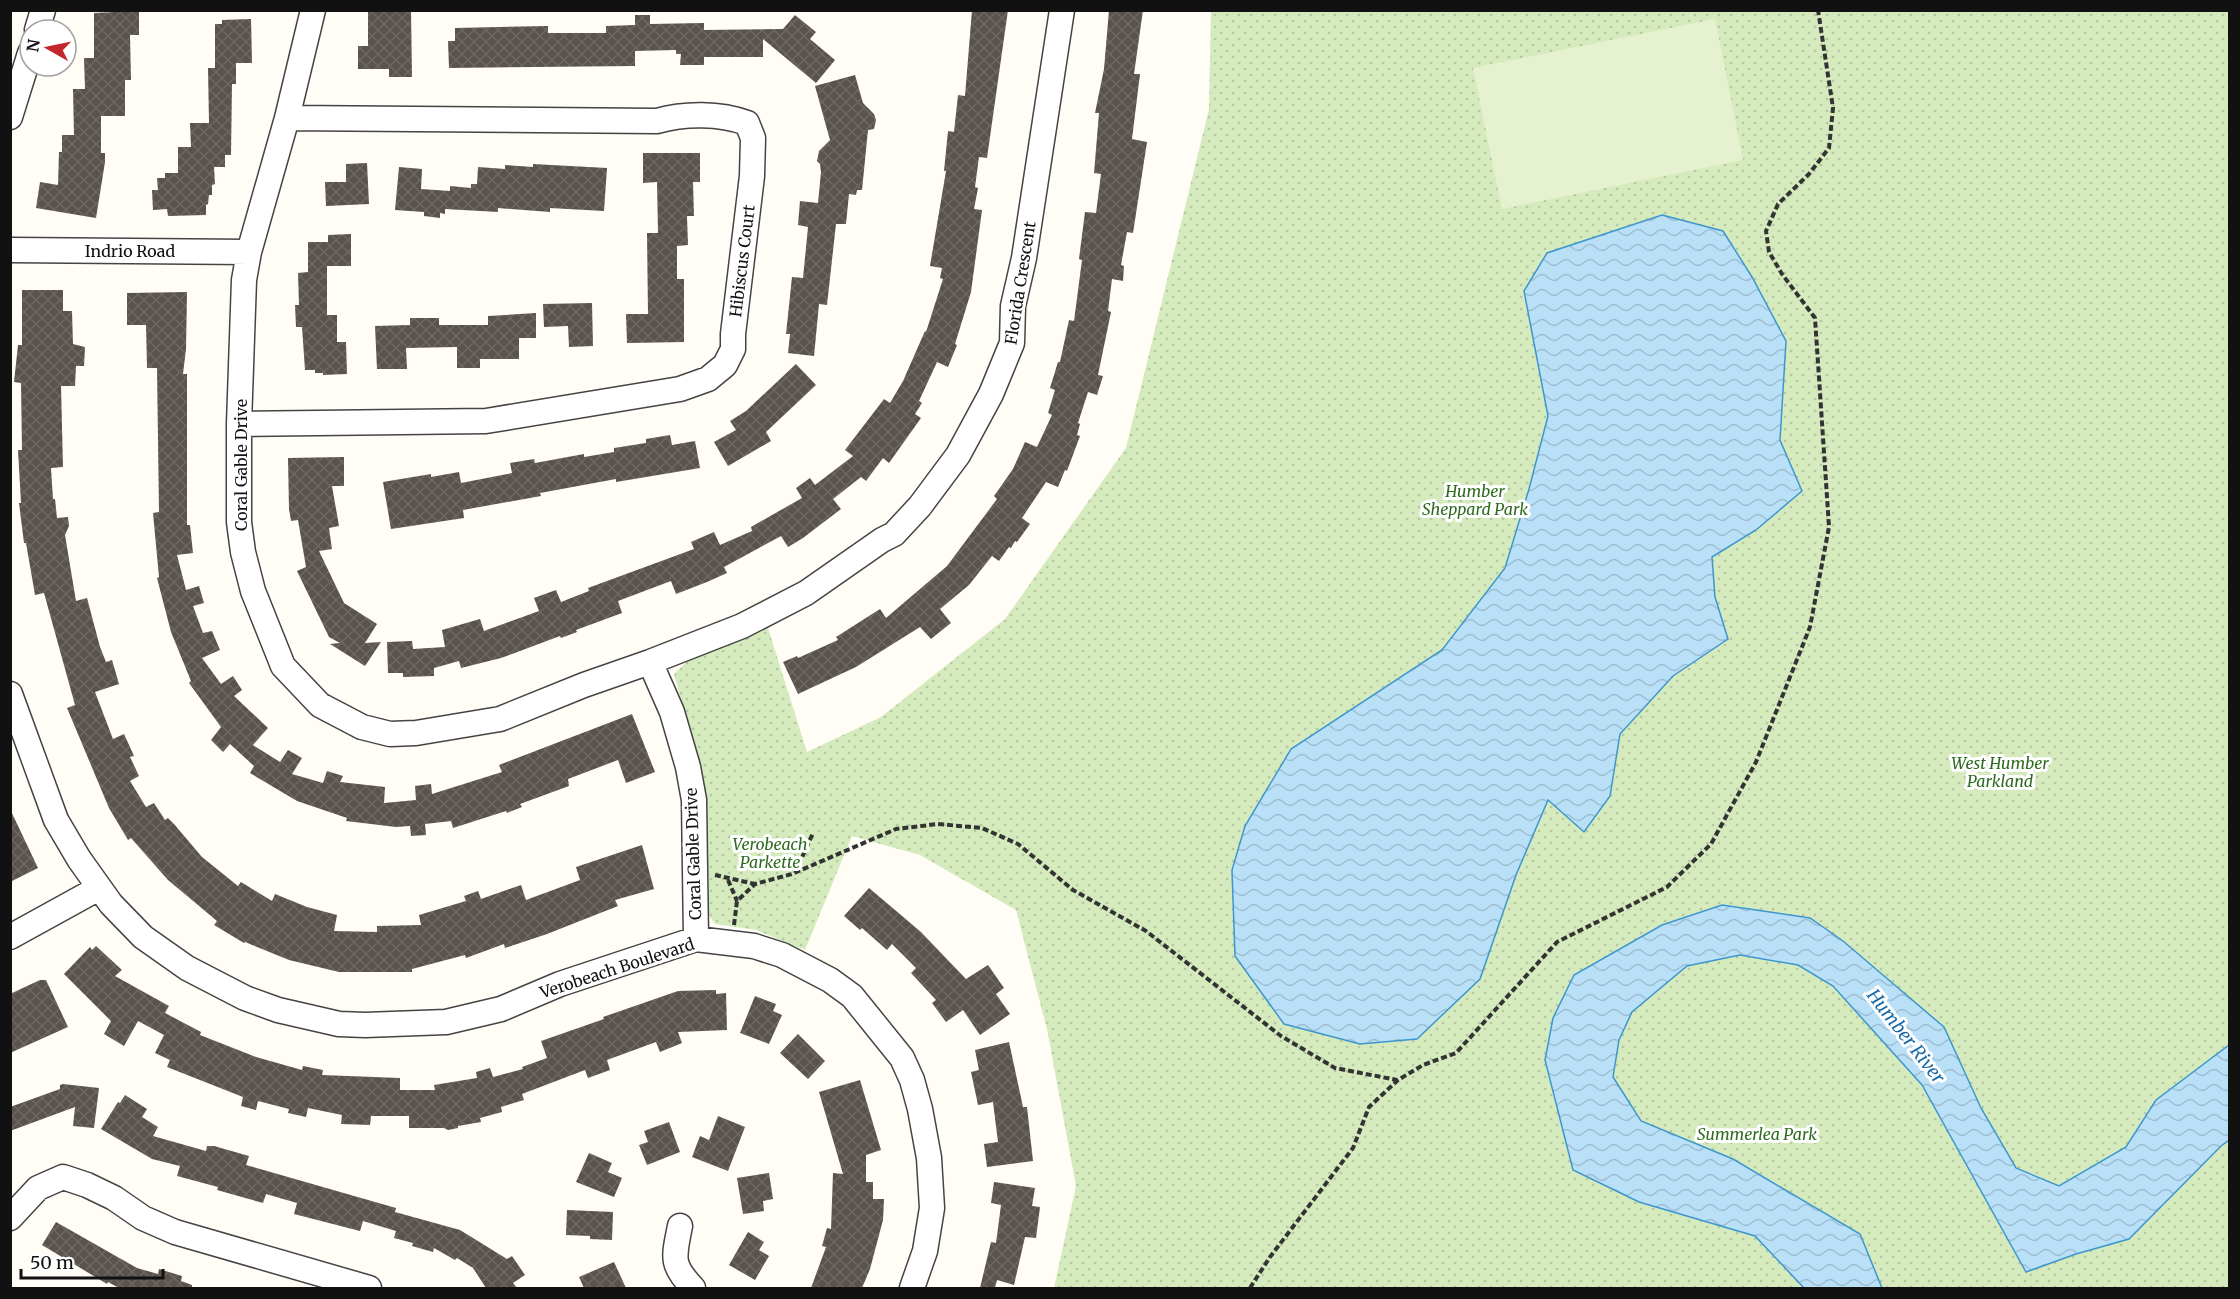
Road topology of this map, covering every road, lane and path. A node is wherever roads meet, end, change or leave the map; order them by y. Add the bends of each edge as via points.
1 (313, 10) edge
2 (1062, 10) edge
3 (1818, 10) edge
4 (22, 78) edge
5 (10, 117) edge
6 (287, 118) junction
7 (10, 250) edge
8 (249, 252) junction
9 (239, 424) junction
10 (650, 662) junction
11 (10, 694) edge
12 (813, 833) dead end
13 (695, 869) junction
14 (795, 873) junction
15 (728, 879) junction
16 (755, 884) junction
17 (99, 888) junction
18 (737, 901) junction
19 (10, 937) edge
20 (696, 939) junction
21 (731, 943) junction
22 (1398, 1080) junction
23 (10, 1218) edge
24 (680, 1226) dead end
25 (369, 1288) edge
26 (693, 1288) edge
27 (912, 1288) edge
28 (1250, 1288) edge

1 - 6 street, Coral Gable Drive
2 - 10 street, Florida Crescent via 1024,258 1013,306 1012,343 991,394 958,455 894,534 806,593 742,626
3 - 22 path via 1833,108 1829,148 1778,204 1766,231 1769,252 1815,318 1828,528 1810,627 1756,762 1711,844 1667,887 1557,942 1456,1053 1423,1065
4 - 5 street
6 - 8 street, Coral Gable Drive
6 - 9 street, Hibiscus Court via 657,121 705,115 747,123 753,138 752,176 733,349 725,365 708,379 680,389 486,421
7 - 8 street, Indrio Road
8 - 9 street, Coral Gable Drive via 244,280
9 - 10 street, Coral Gable Drive via 239,522 253,591 284,666 320,705 362,727 390,734 416,733 500,719
10 - 13 street, Coral Gable Drive via 672,712 688,766 694,800
11 - 17 street, Verobeach Boulevard via 56,820
12 - 14 path
13 - 15 path
13 - 20 street, Coral Gable Drive
14 - 16 path
14 - 22 path via 896,830 938,824 982,828 1018,844 1073,890 1146,931 1281,1036 1335,1068
15 - 16 path
15 - 18 path
16 - 18 path
17 - 19 street
17 - 20 street, Verobeach Boulevard via 143,937 187,968 245,998 308,1018 339,1023 446,1022 501,1009 560,984
18 - 21 path
20 - 21 street, Verobeach Boulevard
21 - 27 street, Verobeach Boulevard via 782,955 830,980 852,996 902,1058 920,1109 931,1182 932,1208 925,1251
22 - 28 path via 1369,1107 1353,1148
23 - 25 street via 38,1188 63,1177 114,1198 142,1218 175,1232
24 - 26 street via 676,1265

